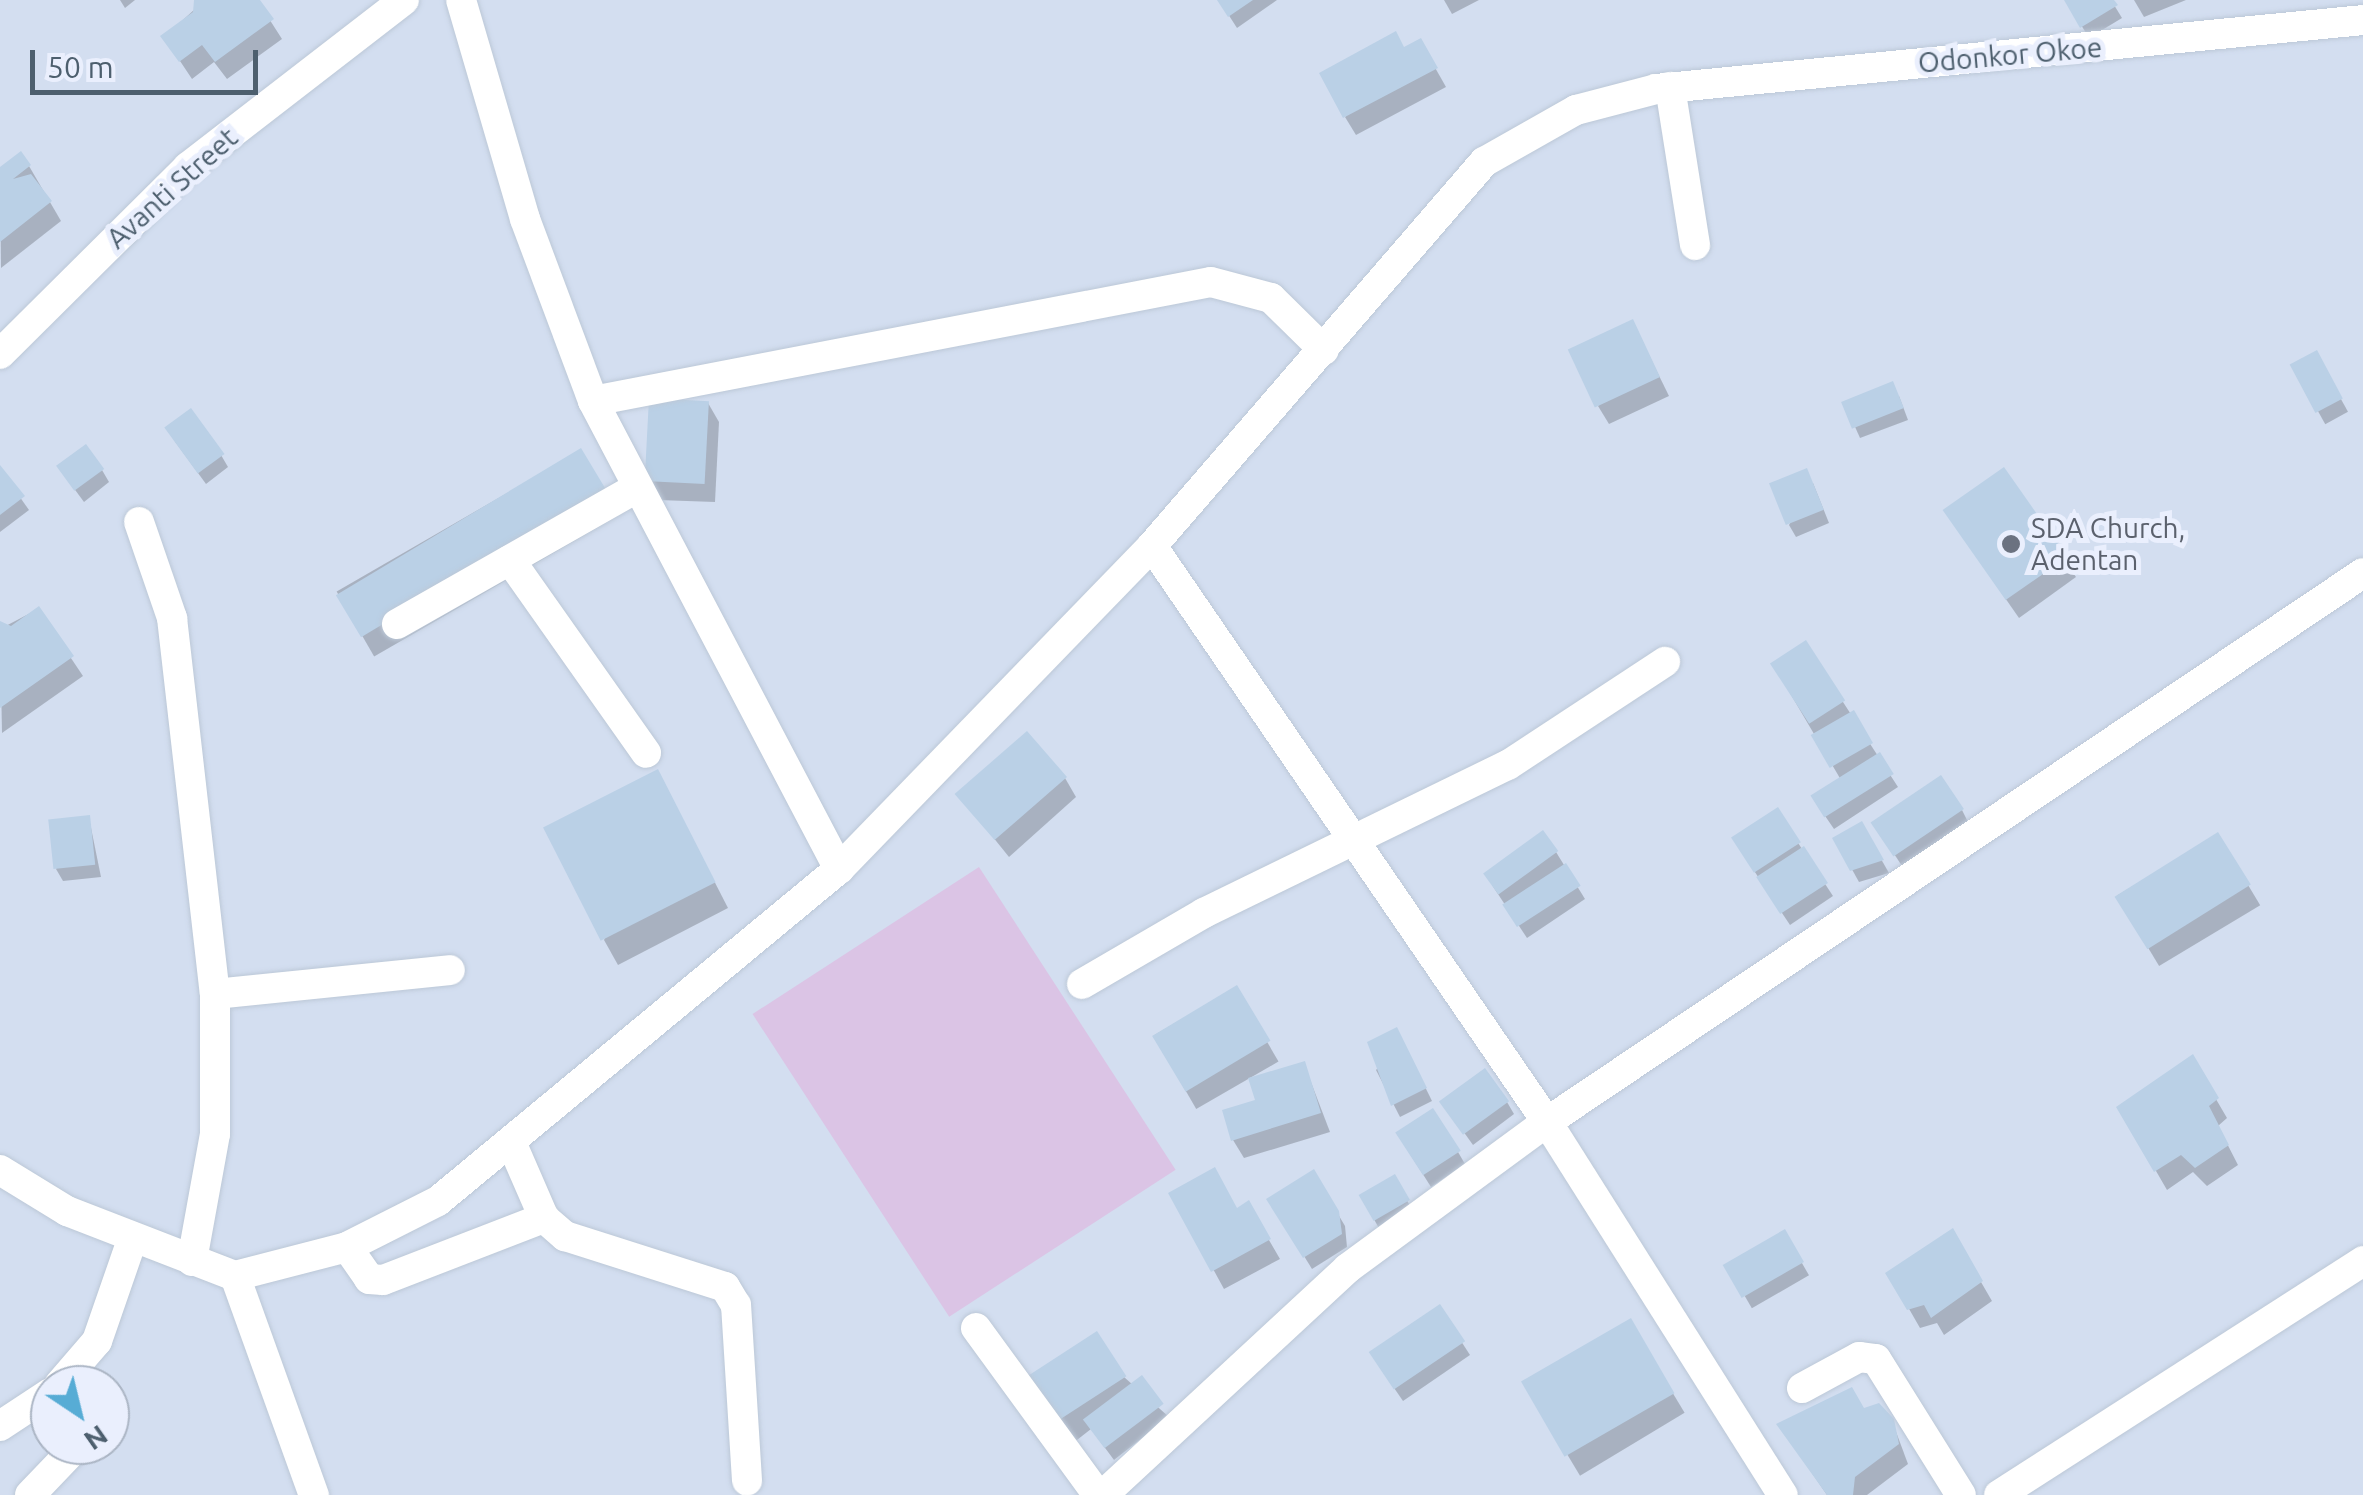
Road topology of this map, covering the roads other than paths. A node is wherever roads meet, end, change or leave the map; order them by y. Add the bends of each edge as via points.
1 (404, 0) edge
2 (461, 0) edge
3 (2363, 20) edge
4 (1663, 88) junction
5 (1695, 245) dead end
6 (1324, 350) junction
7 (0, 354) edge
8 (593, 400) junction
9 (633, 490) junction
10 (140, 522) dead end
11 (1152, 546) junction
12 (510, 560) junction
13 (2363, 573) edge
14 (397, 624) dead end
15 (1665, 662) dead end
16 (646, 752) dead end
17 (1358, 839) junction
18 (839, 869) junction
19 (450, 970) dead end
20 (1082, 984) dead end
21 (216, 994) junction
22 (1548, 1122) junction
23 (511, 1142) junction
24 (0, 1170) edge
25 (544, 1218) junction
26 (133, 1237) junction
27 (347, 1247) junction
28 (192, 1261) junction
29 (2363, 1262) edge
30 (236, 1276) junction
31 (976, 1328) dead end
32 (76, 1365) edge
33 (1802, 1388) dead end
34 (30, 1407) edge
35 (0, 1426) edge
36 (59, 1465) edge
37 (747, 1482) dead end
38 (30, 1495) edge
39 (314, 1495) edge
40 (1101, 1495) edge
41 (1783, 1495) edge
42 (1961, 1495) edge
43 (1999, 1495) edge

1 - 7 street, Avanti Street via 188,167
2 - 8 street via 525,219
3 - 4 street, Odonkor Okoe
4 - 5 street
4 - 6 street, Odonkor Okoe via 1576,110 1484,162
6 - 8 street via 1271,298 1211,282
6 - 11 street, Odonkor Okoe
8 - 9 street
9 - 12 street
9 - 18 street
10 - 21 street via 172,618
11 - 17 street
11 - 18 street, Odonkor Okoe
12 - 14 street
12 - 16 street
13 - 22 street
15 - 17 street via 1508,765
17 - 20 street
17 - 22 street
18 - 23 street, Odonkor Okoe
19 - 21 street
21 - 28 street via 214,1134
22 - 40 street via 1269,1334
22 - 41 street
23 - 25 street
23 - 27 street, Odonkor Okoe via 438,1201
24 - 26 street
25 - 27 street via 383,1280 368,1278
25 - 37 street via 566,1236 725,1287 736,1305
26 - 28 street
26 - 32 street via 97,1341
27 - 30 street, Odonkor Okoe
28 - 30 street
29 - 43 street
30 - 39 street
31 - 40 street
33 - 42 street via 1860,1357 1876,1360
34 - 35 street
36 - 38 street

